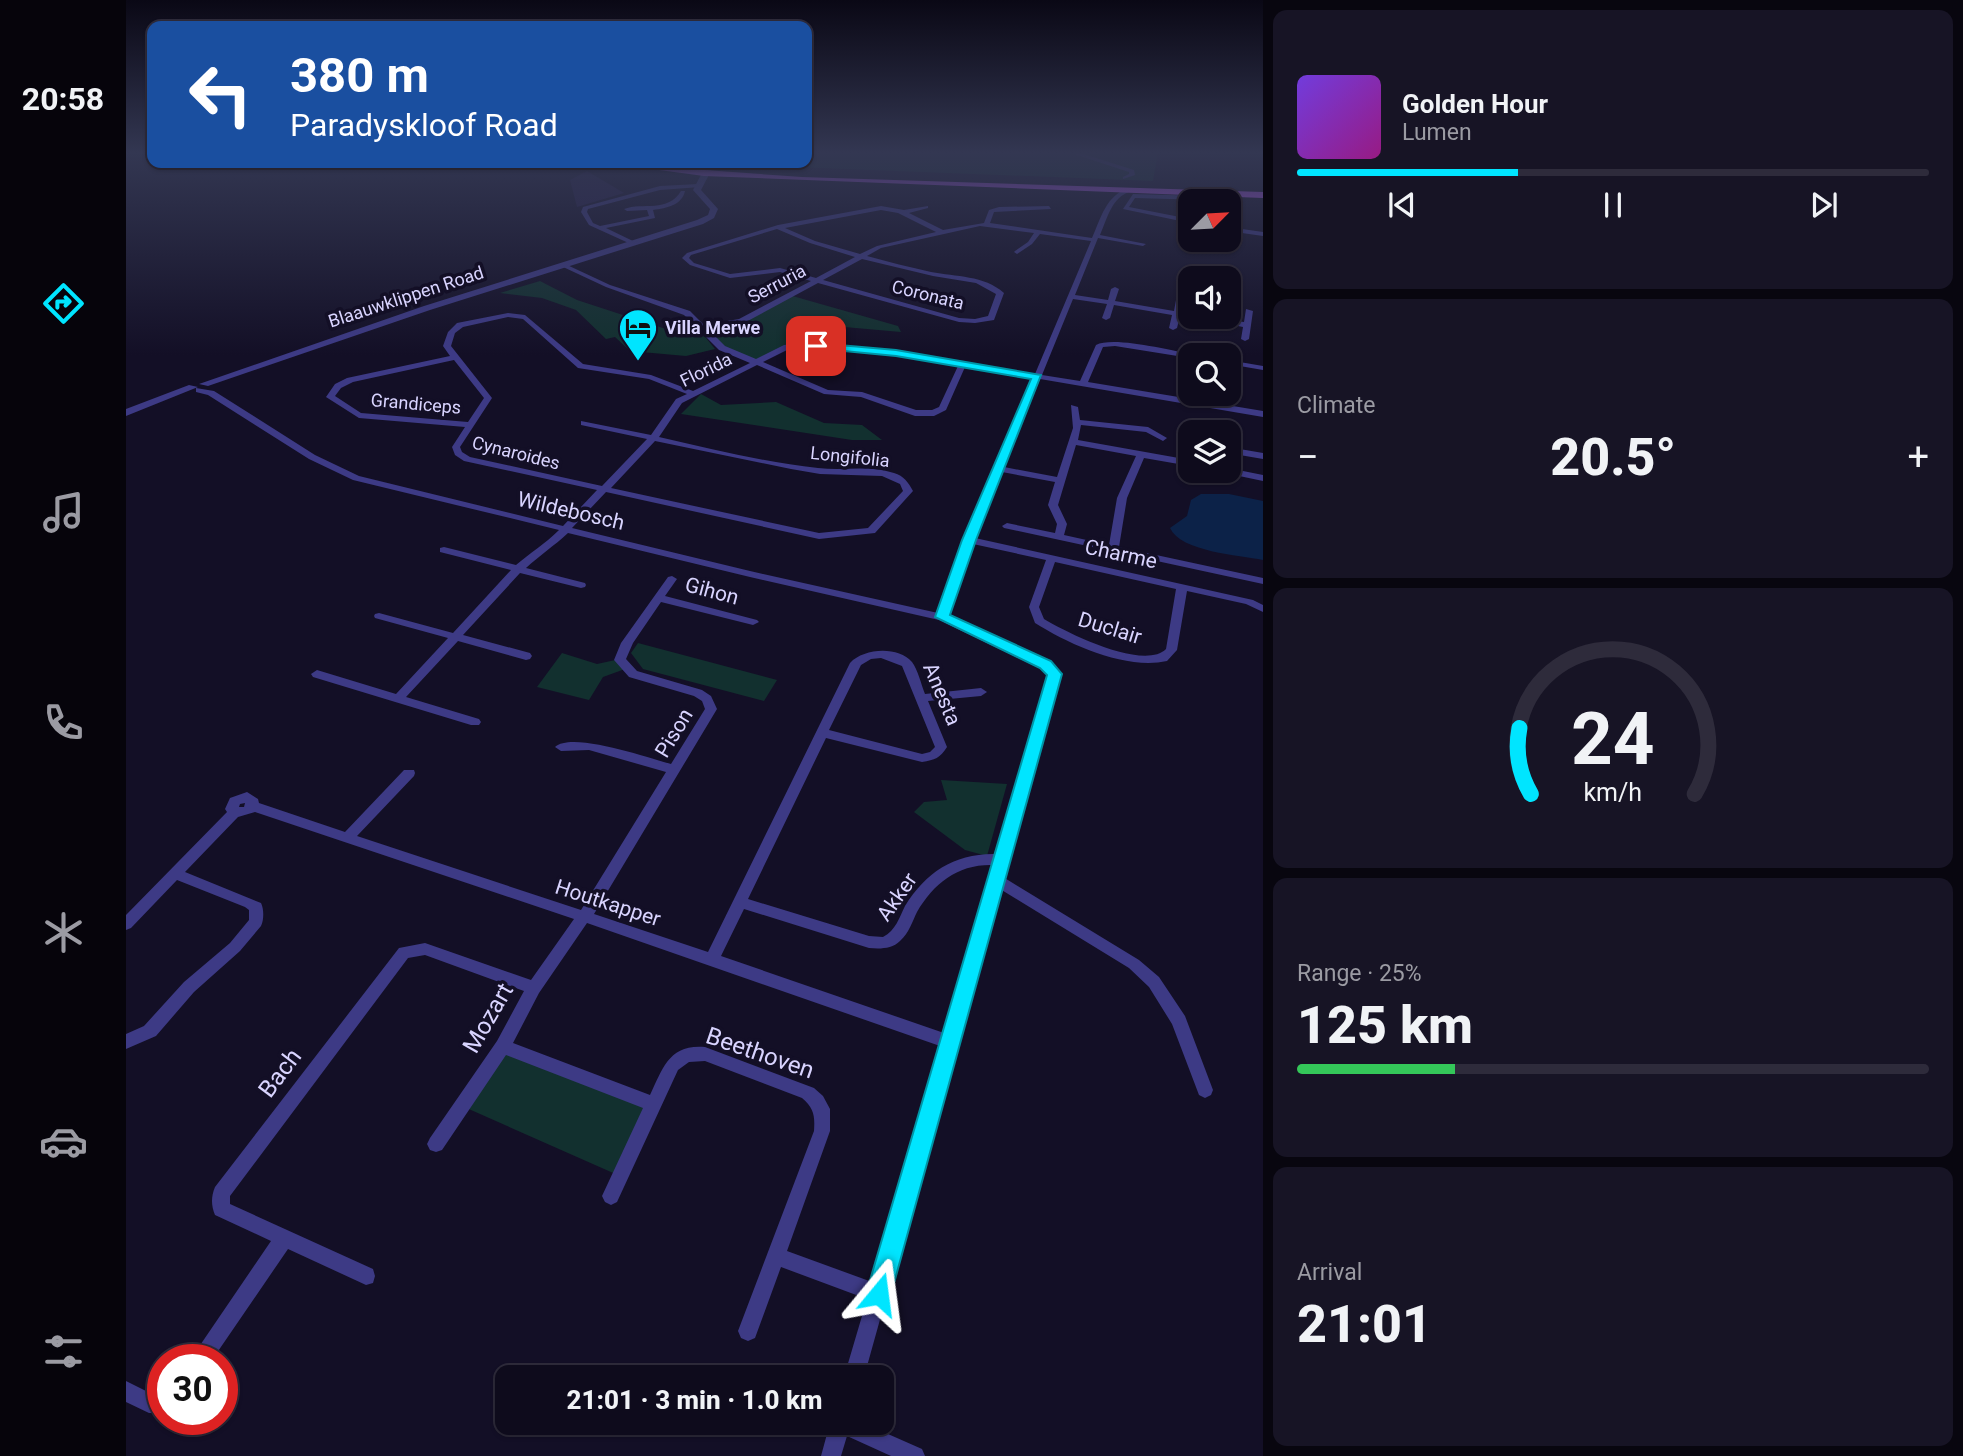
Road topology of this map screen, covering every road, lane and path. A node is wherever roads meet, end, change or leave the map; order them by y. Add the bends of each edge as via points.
1 (588, 219) edge
2 (643, 219) edge
3 (706, 219) edge
4 (821, 219) edge
5 (918, 219) edge
6 (989, 219) edge
7 (1104, 219) edge
8 (986, 225) junction
9 (1258, 225) dead end
10 (778, 227) junction
11 (599, 228) junction
12 (1241, 231) edge
13 (1245, 231) junction
14 (941, 232) junction
15 (1038, 232) junction
16 (1263, 234) edge
17 (1096, 238) junction
18 (633, 243) junction
19 (1143, 244) dead end
20 (1017, 252) dead end
21 (864, 255) junction
22 (563, 265) junction
23 (816, 281) junction
24 (1115, 289) dead end
25 (1072, 296) junction
26 (1110, 303) junction
27 (1178, 309) edge
28 (1249, 311) dead end
29 (1177, 314) junction
30 (1106, 318) dead end
31 (1241, 324) edge
32 (1247, 325) junction
33 (702, 328) junction
34 (1173, 328) dead end
35 (1245, 340) dead end
36 (1178, 354) edge
37 (455, 357) junction
38 (755, 363) junction
39 (1241, 364) edge
40 (962, 365) junction
41 (1263, 368) edge
42 (1037, 377) junction
43 (1083, 384) junction
44 (205, 387) junction
45 (692, 393) junction
46 (1074, 407) dead end
47 (126, 413) edge
48 (1263, 414) edge
49 (1076, 422) junction
50 (584, 423) dead end
51 (471, 425) junction
52 (654, 437) junction
53 (1163, 438) dead end
54 (1072, 442) junction
55 (1241, 452) edge
56 (1141, 454) junction
57 (1263, 456) edge
58 (1178, 461) edge
59 (998, 468) junction
60 (1241, 474) edge
61 (1263, 478) edge
62 (1059, 480) junction
63 (604, 490) junction
64 (1007, 526) dead end
65 (567, 529) junction
66 (1059, 537) junction
67 (969, 540) junction
68 (1114, 548) junction
69 (444, 550) dead end
70 (1051, 559) junction
71 (518, 569) junction
72 (672, 579) dead end
73 (1263, 581) edge
74 (581, 585) dead end
75 (1182, 587) junction
76 (660, 598) junction
77 (1263, 609) edge
78 (379, 616) dead end
79 (942, 617) junction
80 (753, 622) dead end
81 (455, 637) junction
82 (526, 656) dead end
83 (317, 674) dead end
84 (981, 692) dead end
85 (923, 698) junction
86 (398, 699) junction
87 (475, 722) dead end
88 (823, 733) junction
89 (561, 747) dead end
90 (675, 770) junction
91 (409, 773) dead end
92 (347, 838) junction
93 (1003, 860) junction
94 (174, 873) junction
95 (998, 880) junction
96 (741, 902) junction
97 (584, 917) junction
98 (126, 924) edge
99 (712, 959) junction
100 (534, 988) junction
101 (126, 1042) edge
102 (949, 1042) junction
103 (503, 1046) junction
104 (1205, 1090) dead end
105 (653, 1104) junction
106 (436, 1144) dead end
107 (611, 1196) dead end
108 (285, 1237) junction
109 (776, 1256) junction
110 (366, 1276) dead end
111 (879, 1294) junction
112 (748, 1331) dead end
113 (211, 1344) edge
114 (858, 1365) edge
115 (126, 1391) edge
116 (147, 1402) edge
117 (837, 1435) edge
118 (867, 1435) edge
119 (831, 1456) edge
120 (915, 1456) edge

1 - 11 street
2 - 11 street
3 - 18 street, Blaauwklippen Road
4 - 10 street
5 - 14 street
6 - 8 street
7 - 17 street
8 - 14 street, Serruria
8 - 15 street, Serruria
9 - 13 street
10 - 21 street via 800,238
10 - 23 street via 685,258 725,275 772,269
11 - 18 street
12 - 13 street
13 - 16 street
14 - 21 street, Serruria via 888,243
15 - 17 street, Serruria
15 - 20 street
17 - 19 street, Serruria
17 - 25 street
18 - 22 street, Blaauwklippen Road
21 - 23 street, Serruria
21 - 23 street, Coronata via 988,285 1000,293 994,316 959,320
22 - 33 street via 687,313
22 - 44 street, Blaauwklippen Road
23 - 33 street, Serruria via 741,321
24 - 26 street
25 - 26 street
25 - 42 street
26 - 29 street
26 - 30 street
27 - 29 street
28 - 32 street
29 - 34 street
31 - 32 street
32 - 35 street
33 - 38 street via 719,346
36 - 43 street via 1100,345
37 - 45 street via 447,346 456,327 521,316 581,366 652,377
37 - 51 street, Cynaroides via 488,398
37 - 51 street, Grandiceps via 350,380 330,397 359,415
38 - 40 street, Florida via 801,345 896,353
38 - 40 street via 827,391 921,414 943,408
38 - 45 street, Florida
39 - 41 street
40 - 42 street, Florida
42 - 43 street, Florida
42 - 59 street
43 - 48 street, Florida
44 - 47 street, Blaauwklippen Road
44 - 65 street, Wildebosch via 312,457 356,478
45 - 52 street, Florida via 674,405
46 - 49 street
49 - 53 street via 1148,430
49 - 54 street
50 - 52 street, Longifolia
51 - 63 street, Cynaroides via 456,447 461,457
52 - 63 street, Florida
52 - 63 street, Longifolia via 822,471 886,473 908,491 871,531 819,536
54 - 56 street
54 - 62 street
55 - 57 street
56 - 58 street
56 - 68 street via 1122,498
59 - 62 street
59 - 67 street
60 - 61 street
62 - 66 street via 1053,505 1062,524
63 - 65 street, Florida
64 - 66 street
65 - 71 street, Florida
65 - 79 street, Wildebosch
66 - 68 street
67 - 70 street, Charme
67 - 79 street
68 - 73 street
69 - 71 street
70 - 75 street, Charme
70 - 75 street, Duclair via 1034,607 1039,621 1095,647 1146,660 1163,658 1171,650
71 - 74 street
71 - 81 street, Florida
72 - 76 street, Pison
75 - 77 street, Charme
76 - 80 street, Gihon
76 - 90 street, Pison via 620,660 633,674 698,693 710,703 708,715
78 - 81 street
79 - 93 street, Wildebosch via 1045,664 1054,674
81 - 82 street
81 - 86 street, Florida
83 - 86 street
84 - 85 street
85 - 88 street, Anesta via 907,664 887,655 866,655 856,663
85 - 88 street, Anesta via 941,747 934,756 909,756
86 - 87 street
88 - 96 street, Anesta
89 - 90 street via 589,746
90 - 97 street, Pison
91 - 92 street
92 - 94 street, Houtkapper via 252,806 251,799 241,798 232,805 234,812
92 - 97 street, Houtkapper
93 - 95 street
93 - 96 street, Akker via 974,858 955,866 926,887 898,934 882,943
94 - 98 street
94 - 101 street via 250,903 256,907 256,922 150,1031
95 - 102 street
95 - 104 street via 1134,964 1154,982 1179,1021
96 - 99 street, Anesta
97 - 99 street, Houtkapper
97 - 100 street, Mozart
99 - 102 street, Houtkapper
100 - 103 street, Mozart
100 - 108 street, Bach via 425,949 412,949 397,957 221,1193 221,1209
102 - 111 street
103 - 105 street
103 - 106 street, Mozart
105 - 107 street, Beethoven
105 - 109 street, Beethoven via 672,1065 697,1053 819,1101 822,1131
108 - 110 street, Bach
108 - 113 street
109 - 111 street
109 - 112 street, Beethoven
111 - 114 street
115 - 116 street
117 - 119 street
118 - 120 street

